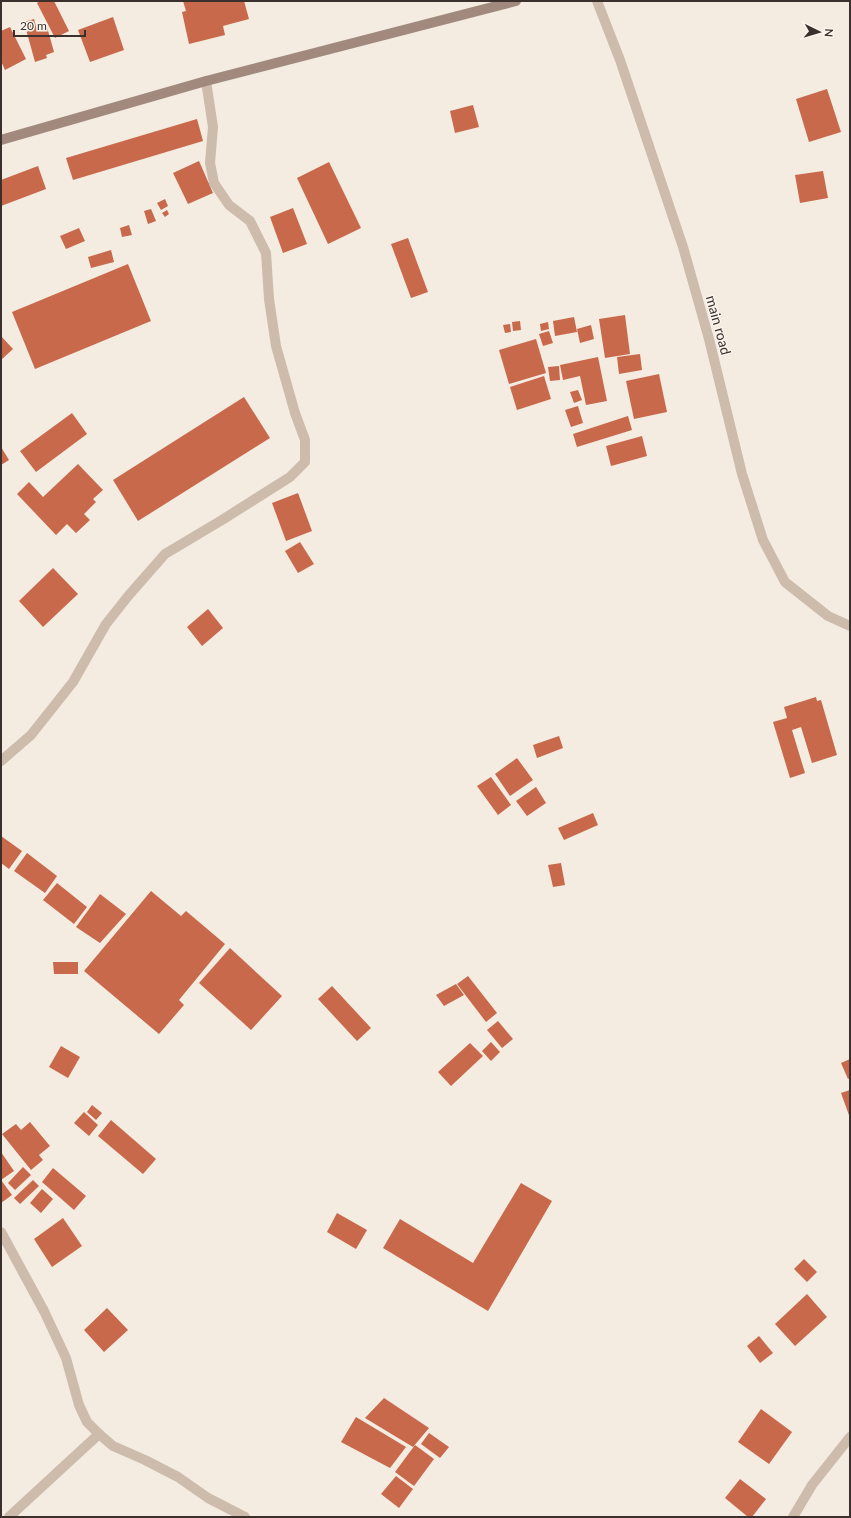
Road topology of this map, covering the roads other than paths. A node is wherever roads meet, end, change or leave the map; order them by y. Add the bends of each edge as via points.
1 (516, 1) edge
2 (597, 1) edge
3 (206, 80) junction
4 (1, 140) edge
5 (850, 626) edge
6 (1, 761) edge
7 (1, 1232) edge
8 (99, 1434) junction
9 (850, 1437) edge
10 (9, 1517) edge
11 (245, 1517) edge
12 (794, 1517) edge

1 - 3 main road
2 - 5 street, main road via 620,60 683,247 709,339 742,474 763,540 785,582 828,616
3 - 4 main road
3 - 6 street via 213,127 210,163 214,184 229,205 250,221 266,253 276,346 305,440 305,462 290,476 165,554 106,624 73,682 31,735
7 - 8 street via 66,1358 79,1405 87,1422
8 - 10 street
8 - 11 street via 114,1446 178,1477 208,1498
9 - 12 street via 812,1485

